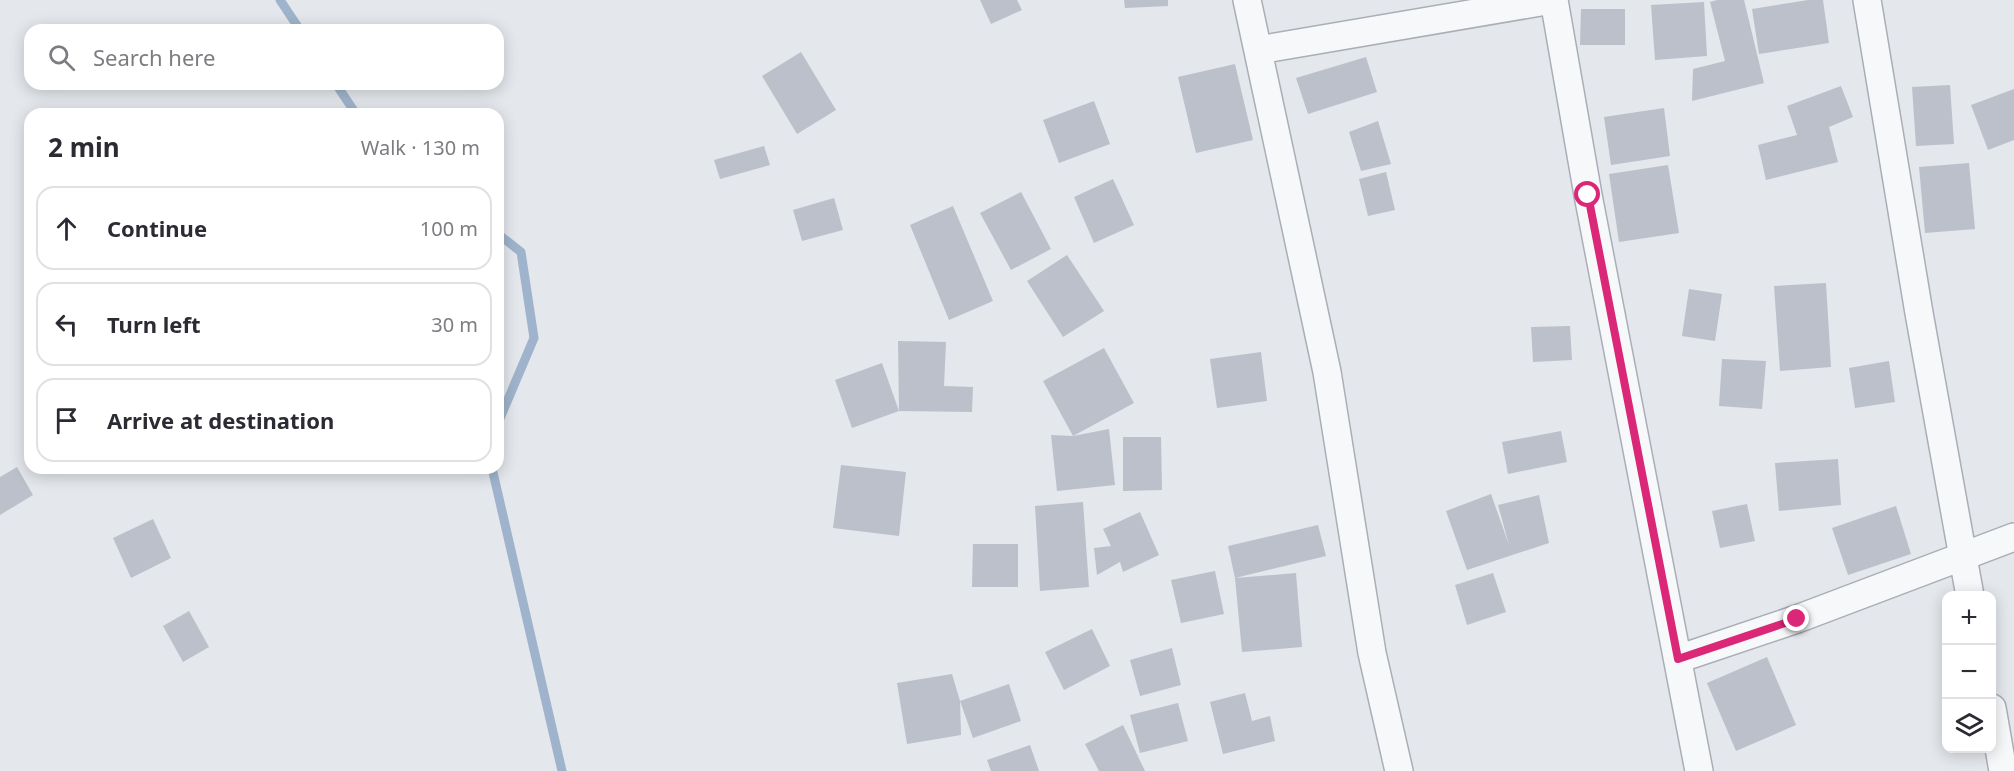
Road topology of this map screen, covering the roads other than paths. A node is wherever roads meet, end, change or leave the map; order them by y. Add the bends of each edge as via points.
1 (1247, 0) edge
2 (1553, 0) edge
3 (1867, 0) edge
4 (1258, 50) junction
5 (2014, 537) edge
6 (1963, 556) junction
7 (1969, 591) edge
8 (1678, 659) junction
9 (1996, 731) edge
10 (1399, 771) edge
11 (1699, 771) edge
12 (2003, 771) edge

1 - 4 street
2 - 4 street
2 - 8 street
3 - 6 street
4 - 10 street via 1327,372 1372,653
5 - 6 street
6 - 7 street
6 - 8 street
8 - 11 street
9 - 12 street

